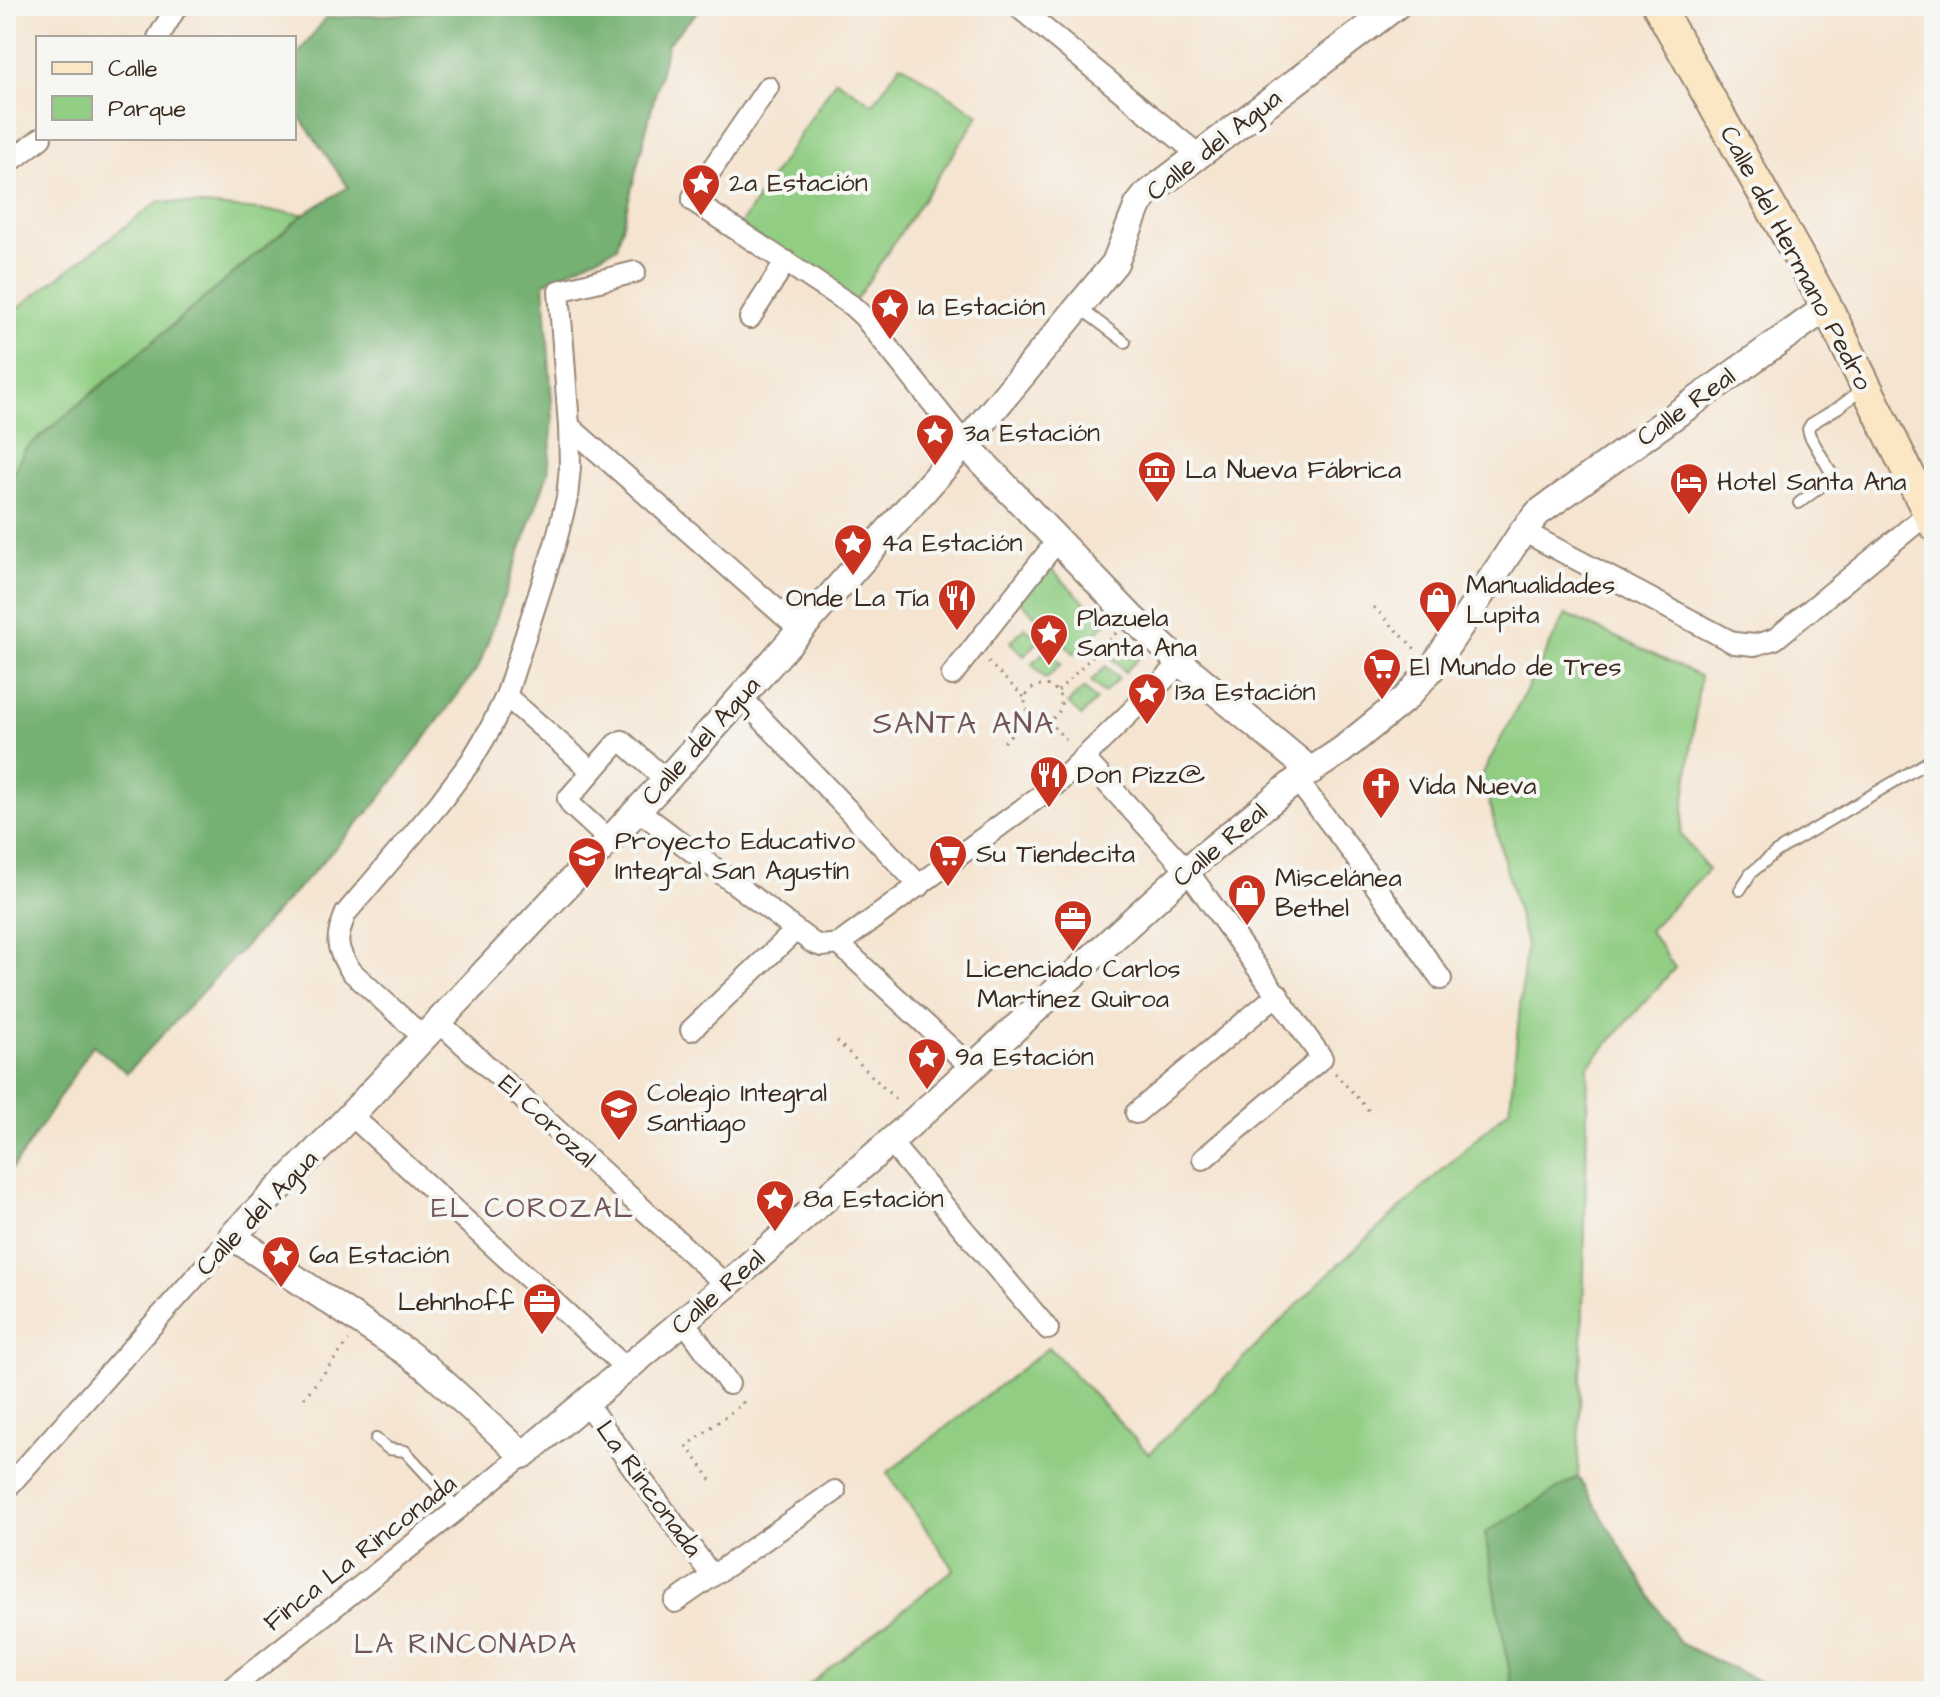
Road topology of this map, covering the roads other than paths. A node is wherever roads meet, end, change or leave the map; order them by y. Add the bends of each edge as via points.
1 (177, 6) edge
2 (1017, 6) edge
3 (1396, 6) edge
4 (1658, 6) edge
5 (159, 36) edge
6 (768, 87) dead end
7 (38, 140) edge
8 (1200, 156) junction
9 (6, 165) edge
10 (786, 261) junction
11 (635, 272) dead end
12 (1078, 307) junction
13 (1827, 307) junction
14 (750, 318) dead end
15 (1125, 342) dead end
16 (1866, 387) junction
17 (569, 426) junction
18 (965, 444) junction
19 (1799, 503) dead end
20 (1931, 520) edge
21 (1523, 531) junction
22 (1057, 541) junction
23 (800, 630) junction
24 (1181, 663) junction
25 (952, 675) dead end
26 (506, 696) junction
27 (741, 697) junction
28 (1084, 758) junction
29 (1934, 758) edge
30 (592, 771) junction
31 (1304, 776) junction
32 (666, 780) junction
33 (638, 810) junction
34 (609, 840) junction
35 (1187, 870) junction
36 (920, 886) junction
37 (1740, 890) dead end
38 (796, 930) junction
39 (839, 944) junction
40 (1441, 979) dead end
41 (1278, 994) junction
42 (431, 1029) junction
43 (691, 1030) dead end
44 (973, 1069) junction
45 (1136, 1113) dead end
46 (351, 1115) junction
47 (890, 1142) junction
48 (1203, 1159) dead end
49 (232, 1236) junction
50 (726, 1285) junction
51 (684, 1321) junction
52 (1048, 1329) dead end
53 (627, 1369) junction
54 (729, 1384) road end
55 (596, 1395) junction
56 (376, 1439) dead end
57 (523, 1455) junction
58 (6, 1489) edge
59 (835, 1491) dead end
60 (458, 1509) junction
61 (712, 1576) junction
62 (675, 1602) dead end
63 (228, 1691) edge

1 - 5 street
2 - 8 street
3 - 8 street, Calle del Agua
4 - 13 main road, Calle del Hermano Pedro
6 - 10 street via 693,201
7 - 9 street
8 - 12 street, Calle del Agua via 1146,195 1115,263
10 - 14 street
10 - 18 street via 858,311
11 - 17 street via 559,291
12 - 15 lane
12 - 18 street, Calle del Agua
13 - 16 main road, Calle del Hermano Pedro
13 - 21 street, Calle Real via 1538,513
16 - 19 lane via 1808,429 1833,476
16 - 20 main road, Calle del Hermano Pedro
17 - 23 street
17 - 26 street via 567,498
18 - 22 street
18 - 23 street, Calle del Agua
20 - 21 street, Calle del Hermano Pedro via 1775,639 1755,645 1734,643
21 - 31 street, Calle Real via 1433,667 1406,698
22 - 24 street
22 - 25 street
23 - 27 street, Calle del Agua
24 - 28 street
24 - 31 street
26 - 30 street
26 - 42 street, El Corozal via 471,761 346,913 338,932 338,946 352,972
27 - 32 street, Calle del Agua
27 - 36 street
28 - 35 street
28 - 36 street
29 - 37 lane via 1776,852
30 - 32 street via 622,741
30 - 34 street via 569,802
31 - 35 street, Calle Real
31 - 40 street
32 - 33 street, Calle del Agua
33 - 34 street, Calle del Agua
33 - 38 street
34 - 42 street, Calle del Agua
35 - 41 street
35 - 44 street, Calle Real
36 - 39 street
38 - 39 street via 822,946
38 - 43 street
39 - 44 street
41 - 45 street
41 - 48 street via 1322,1058
42 - 46 street, Calle del Agua
42 - 50 street, El Corozal
44 - 47 street, Calle Real
46 - 49 street, Calle del Agua
46 - 53 street
47 - 50 street, Calle Real
47 - 52 street
49 - 57 street via 426,1367
49 - 58 street, Calle del Agua
50 - 51 street, Calle Real
51 - 53 street, Calle Real
51 - 54 street
53 - 55 street, Calle Real
55 - 57 street, La Rinconada
55 - 61 street, La Rinconada
56 - 60 lane via 384,1447 405,1451
57 - 60 street, Finca La Rinconada
59 - 61 street, La Rinconada
60 - 63 street, Finca La Rinconada
61 - 62 street, La Rinconada

